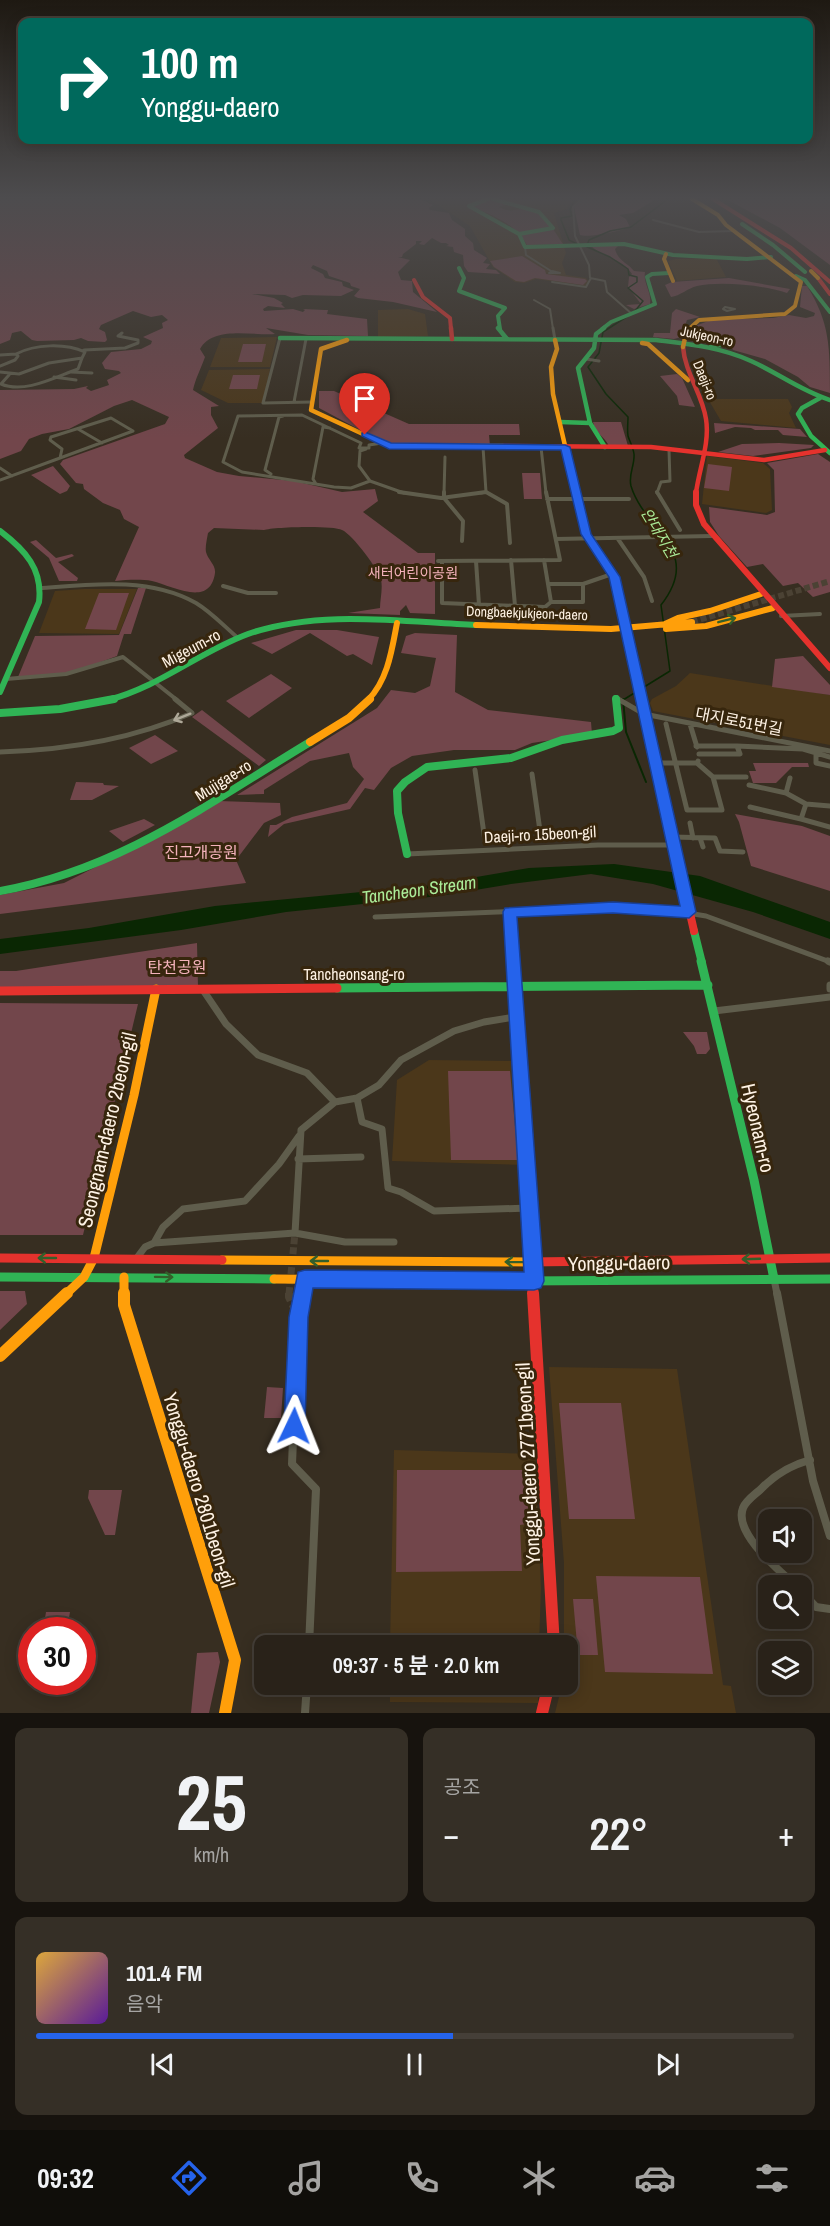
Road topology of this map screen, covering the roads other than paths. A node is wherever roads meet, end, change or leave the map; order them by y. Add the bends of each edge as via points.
1 (464, 279) edge
2 (592, 279) edge
3 (595, 279) edge
4 (648, 279) edge
5 (798, 279) edge
6 (810, 279) edge
7 (814, 279) edge
8 (814, 279) edge
9 (815, 279) edge
10 (414, 280) dead end
11 (552, 282) dead end
12 (800, 285) junction
13 (830, 294) edge
14 (534, 300) dead end
15 (830, 304) edge
16 (722, 309) dead end
17 (830, 312) edge
18 (630, 314) junction
19 (732, 314) junction
20 (122, 333) dead end
21 (686, 336) junction
22 (280, 338) joint
23 (306, 339) junction
24 (453, 339) junction
25 (507, 339) junction
26 (601, 339) junction
27 (347, 340) junction
28 (555, 340) junction
29 (626, 340) junction
30 (708, 347) junction
31 (84, 350) junction
32 (16, 354) junction
33 (0, 355) edge
34 (82, 358) junction
35 (586, 359) junction
36 (599, 361) dead end
37 (0, 366) edge
38 (70, 371) junction
39 (0, 372) edge
40 (92, 373) dead end
41 (9, 375) junction
42 (53, 376) junction
43 (76, 380) dead end
44 (689, 381) junction
45 (820, 398) junction
46 (830, 400) edge
47 (294, 402) junction
48 (312, 402) junction
49 (284, 416) junction
50 (111, 418) joint
51 (560, 422) junction
52 (590, 423) junction
53 (330, 428) junction
54 (78, 429) junction
55 (102, 443) junction
56 (382, 443) junction
57 (483, 447) junction
58 (541, 447) junction
59 (565, 447) junction
60 (606, 447) junction
61 (369, 448) junction
62 (669, 450) junction
63 (828, 452) edge
64 (703, 453) junction
65 (445, 457) dead end
66 (60, 458) junction
67 (0, 468) edge
68 (272, 475) junction
69 (12, 476) junction
70 (0, 480) edge
71 (370, 481) junction
72 (316, 484) junction
73 (486, 492) junction
74 (444, 498) junction
75 (547, 499) junction
76 (578, 499) junction
77 (629, 499) dead end
78 (680, 530) dead end
79 (0, 531) edge
80 (712, 536) junction
81 (658, 538) joint
82 (556, 539) junction
83 (588, 539) junction
84 (618, 539) junction
85 (462, 541) dead end
86 (510, 543) dead end
87 (511, 560) junction
88 (544, 560) junction
89 (440, 561) joint
90 (476, 561) junction
91 (612, 574) junction
92 (548, 584) junction
93 (583, 584) junction
94 (223, 586) dead end
95 (42, 588) junction
96 (276, 593) dead end
97 (761, 594) junction
98 (652, 601) dead end
99 (551, 602) junction
100 (479, 605) junction
101 (515, 606) junction
102 (773, 608) junction
103 (820, 614) dead end
104 (781, 616) junction
105 (692, 622) tunnel mouth
106 (398, 623) junction
107 (679, 624) junction
108 (626, 628) junction
109 (656, 628) junction
110 (238, 638) junction
111 (830, 668) edge
112 (6, 679) junction
113 (156, 683) junction
114 (0, 692) edge
115 (619, 699) joint
116 (641, 712) junction
117 (0, 713) edge
118 (666, 724) dead end
119 (690, 724) junction
120 (696, 746) junction
121 (737, 746) junction
122 (830, 751) edge
123 (0, 752) edge
124 (699, 754) junction
125 (816, 754) junction
126 (830, 756) edge
127 (656, 763) junction
128 (675, 763) junction
129 (697, 763) junction
130 (830, 766) edge
131 (475, 770) dead end
132 (532, 774) dead end
133 (713, 777) junction
134 (747, 777) dead end
135 (790, 778) dead end
136 (749, 785) dead end
137 (786, 793) junction
138 (806, 804) junction
139 (830, 806) edge
140 (750, 807) dead end
141 (801, 819) junction
142 (690, 823) dead end
143 (830, 827) edge
144 (541, 838) dead end
145 (697, 838) junction
146 (485, 842) dead end
147 (674, 844) junction
148 (703, 847) dead end
149 (743, 852) dead end
150 (407, 854) joint
151 (0, 891) edge
152 (688, 908) junction
153 (510, 912) junction
154 (375, 917) dead end
155 (830, 962) edge
156 (708, 985) junction
157 (514, 986) junction
158 (201, 988) junction
159 (156, 989) junction
160 (0, 991) edge
161 (830, 998) edge
162 (714, 1011) junction
163 (515, 1017) junction
164 (357, 1098) junction
165 (335, 1102) junction
166 (301, 1130) junction
167 (362, 1157) dead end
168 (298, 1159) junction
169 (387, 1188) joint
170 (529, 1208) junction
171 (295, 1233) junction
172 (394, 1242) dead end
173 (154, 1243) junction
174 (0, 1258) edge
175 (94, 1258) junction
176 (770, 1258) junction
177 (830, 1258) edge
178 (136, 1259) junction
179 (534, 1262) junction
180 (84, 1276) junction
181 (0, 1277) edge
182 (124, 1277) junction
183 (305, 1279) junction
184 (830, 1279) edge
185 (774, 1280) junction
186 (534, 1281) junction
187 (0, 1356) edge
188 (810, 1460) junction
189 (830, 1536) edge
190 (784, 1575) edge
191 (812, 1603) edge
192 (830, 1609) edge
193 (309, 1635) edge
194 (553, 1635) edge
195 (306, 1695) edge
196 (546, 1695) edge
197 (225, 1713) edge
198 (305, 1713) edge
199 (542, 1713) edge

1 - 25 main road via 459,291 505,308 498,316 498,327
2 - 11 street via 586,286
3 - 18 street via 605,281 607,292
4 - 18 main road via 656,303
5 - 12 main road
6 - 12 main road
7 - 15 main road
8 - 17 main road
9 - 13 main road
10 - 24 main road via 418,293 450,318
12 - 19 main road via 790,311 772,316
14 - 28 street via 550,309
16 - 19 street via 735,309
18 - 26 main road via 604,326 596,334
19 - 21 main road via 696,321
20 - 31 street via 118,336 138,343
21 - 30 main road via 711,336 721,342
21 - 44 main road, Daeji-ro, bridge via 681,357
22 - 23 main road, Jukjeon-ro
22 - 47 street via 263,403
23 - 27 main road, Jukjeon-ro
23 - 47 street
24 - 25 main road, Jukjeon-ro
24 - 27 main road, Jukjeon-ro
25 - 28 main road, Jukjeon-ro
26 - 28 main road, Jukjeon-ro
26 - 29 main road, Jukjeon-ro
26 - 35 main road
27 - 48 main road via 321,349
28 - 51 main road via 557,349 551,367
29 - 30 main road, Jukjeon-ro
29 - 44 main road via 648,344
30 - 45 main road, Jukjeon-ro via 748,360
31 - 32 street via 32,346
31 - 34 street
32 - 33 street
32 - 37 street via 15,360
34 - 38 street via 78,369
34 - 41 street
35 - 36 street
35 - 52 main road via 578,368
38 - 40 street
38 - 42 street
39 - 41 street
41 - 42 street via 1,384 4,387 30,387
42 - 43 street
44 - 64 main road, Daeji-ro via 706,421
45 - 46 main road, Jukjeon-ro
45 - 63 main road via 798,414
47 - 48 street
48 - 56 main road via 311,410
49 - 53 street via 302,415
49 - 68 street via 279,417 265,470
49 - 68 street via 238,416 223,462 242,472
50 - 54 street
50 - 55 street via 133,431
51 - 52 main road
51 - 59 main road
52 - 60 main road via 591,430
53 - 61 street via 361,443 359,448
53 - 72 street via 323,427 313,479
54 - 55 street
54 - 66 street via 50,440 62,449
55 - 66 street
56 - 57 main road
56 - 61 street via 374,442
57 - 58 main road
57 - 73 street
58 - 59 main road
58 - 75 street
59 - 60 main road
59 - 76 main road
60 - 62 main road
61 - 71 street via 360,451 359,466
62 - 64 main road
62 - 78 street via 670,481 661,482 657,495
63 - 64 main road via 764,460
64 - 80 main road, Daeji-ro via 697,510
65 - 74 street
66 - 69 street
67 - 69 street
68 - 72 street
69 - 70 street
71 - 72 street via 351,488
71 - 74 street via 412,497
73 - 74 street
73 - 86 street via 507,504
74 - 85 street via 463,521
75 - 76 street
75 - 82 street
76 - 77 street
76 - 83 main road
79 - 95 main road via 30,554
80 - 81 street
80 - 97 main road, Daeji-ro
81 - 84 street
82 - 83 street
82 - 88 street via 560,560
83 - 84 street
83 - 91 main road
84 - 98 street via 644,577
87 - 88 street
87 - 90 street
87 - 101 street
88 - 92 street
89 - 90 street
89 - 100 street via 442,603
90 - 100 street
91 - 93 street
91 - 108 main road
92 - 93 street
92 - 99 street
93 - 99 street via 583,602
94 - 96 street via 248,593
95 - 110 street via 124,586 163,591 194,601
95 - 112 main road
97 - 102 main road, Daeji-ro
97 - 107 main road
99 - 101 street via 545,607
100 - 101 street
102 - 104 main road, Daeji-ro
107 -> 102 main road
103 - 104 street
104 - 111 main road, Daeji-ro
105 - 107 main road
106 - 108 main road, Dongbaekjukjeon-daero
106 - 110 main road, Migeum-ro via 306,622
106 - 151 main road, Mujigae-ro via 389,669 379,692 350,718 195,814 125,851 63,878
107 - 109 main road
107 - 109 main road, Dongbaekjukjeon-daero
108 - 109 main road, Dongbaekjukjeon-daero
108 - 116 main road
110 - 113 main road, Migeum-ro
112 - 113 street via 61,677 123,657
112 - 114 main road
113 - 117 main road, Migeum-ro via 87,705
113 -> 123 street via 192,712 91,743
115 - 116 street
115 - 150 main road via 619,728 614,731 562,740 511,758 427,767 414,775 397,791
116 - 119 street, 대지로51번길
116 - 127 main road
118 - 128 street
119 - 120 street
119 - 122 street, 대지로51번길
120 - 121 street
120 - 124 street
121 - 124 street via 740,754
121 - 125 street via 803,749
124 - 129 street
125 - 126 street
125 - 130 street via 816,763
127 - 128 street
127 - 147 main road
128 - 129 street
128 - 133 street via 687,810 722,810
129 - 133 street
131 - 146 street
132 - 144 street
133 - 134 street
135 - 137 street
136 - 137 street
137 - 138 street
138 - 139 street
138 - 141 street
140 - 141 street
141 - 143 street
142 - 145 street
145 - 147 street, Daeji-ro 15beon-gil
145 - 148 street
145 - 149 street via 715,838 720,851
147 - 150 street, Daeji-ro 15beon-gil
147 - 152 main road
152 - 153 street
152 - 155 street
152 - 156 main road, Hyeonam-ro
153 - 154 street
153 - 157 main road, Yonggu-daero 2771beon-gil
156 - 157 main road, Tancheonsang-ro
156 - 162 main road, Hyeonam-ro
157 - 158 main road, Tancheonsang-ro
157 - 163 main road, Yonggu-daero 2771beon-gil
158 - 159 main road, Tancheonsang-ro
158 - 165 street via 226,1024 258,1055 307,1073
159 - 160 main road, Tancheonsang-ro
159 - 175 main road, Seongnam-daero 2beon-gil
161 - 162 street
162 - 176 main road, Hyeonam-ro
163 - 164 street via 454,1031 401,1060 379,1085
163 - 170 main road, Yonggu-daero 2771beon-gil
164 - 165 street
164 - 169 street via 362,1122 382,1129
165 - 166 street
166 - 168 street
166 - 173 street via 297,1141 244,1201 183,1209 163,1227
167 - 168 street
168 - 171 street
169 - 170 street via 434,1211
170 - 179 main road, Yonggu-daero 2771beon-gil
171 - 172 street via 345,1242
171 - 173 street
173 - 178 street via 145,1246
175 -> 174 main road, Yonggu-daero
175 - 178 main road, Yonggu-daero
175 - 180 main road, Seongnam-daero 2beon-gil
176 - 177 main road, Yonggu-daero
176 -> 179 main road, Yonggu-daero
176 - 185 main road, Hyeonam-ro
179 -> 178 main road, Yonggu-daero
179 - 186 main road, Yonggu-daero 2771beon-gil
180 - 181 main road, Yonggu-daero
180 - 182 main road, Yonggu-daero
180 - 187 main road, Seongnam-daero 2beon-gil
182 -> 183 main road, Yonggu-daero
182 - 197 main road, Yonggu-daero 2801beon-gil via 124,1305 235,1660
183 - 186 main road, Yonggu-daero
183 - 193 street via 298,1317 292,1464 316,1489
184 - 185 main road, Yonggu-daero
185 - 186 main road, Yonggu-daero
185 - 188 street
186 - 194 main road, Yonggu-daero 2771beon-gil
188 - 189 street
188 - 190 street via 772,1478 743,1508 741,1517 748,1535
191 - 192 street
195 - 198 street
196 - 199 main road

